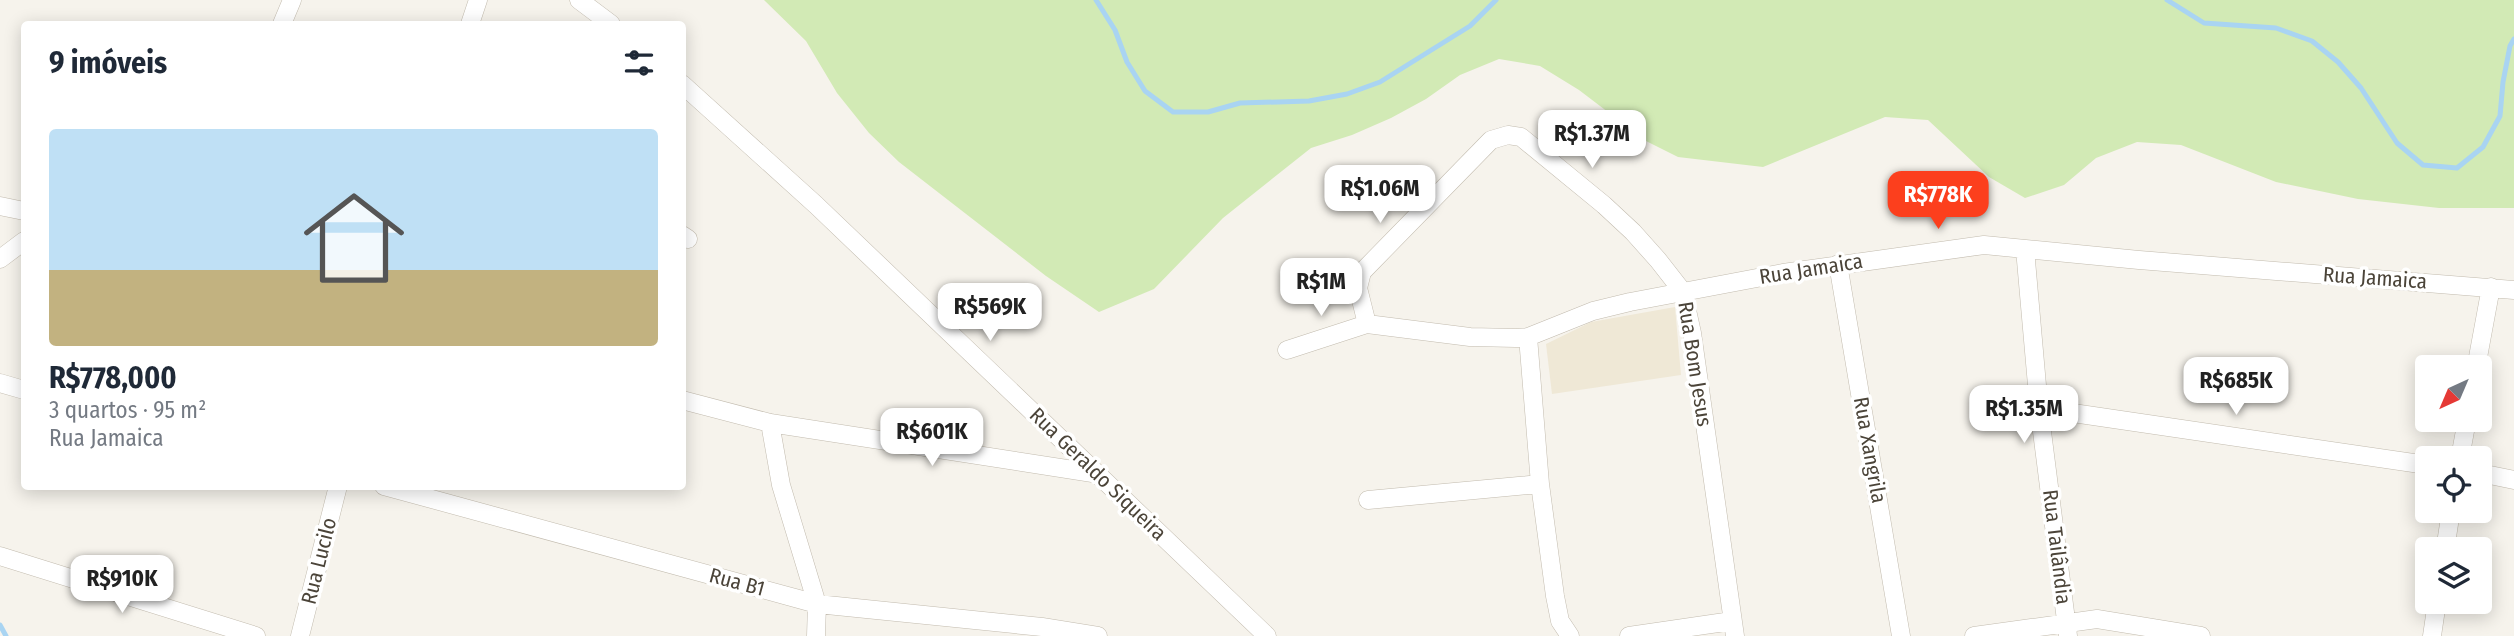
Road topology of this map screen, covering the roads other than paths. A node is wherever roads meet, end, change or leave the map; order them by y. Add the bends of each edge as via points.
1 (292, 0) edge
2 (478, 0) edge
3 (579, 0) edge
4 (283, 21) edge
5 (471, 21) edge
6 (607, 21) edge
7 (686, 88) edge
8 (0, 206) edge
9 (21, 210) edge
10 (21, 243) edge
11 (2025, 249) junction
12 (0, 259) edge
13 (1838, 264) junction
14 (2491, 287) junction
15 (2514, 290) edge
16 (1683, 292) junction
17 (1367, 324) junction
18 (1528, 337) junction
19 (1287, 349) dead end
20 (2478, 355) edge
21 (0, 383) edge
22 (21, 389) edge
23 (686, 401) edge
24 (2039, 408) junction
25 (771, 424) junction
26 (2415, 463) edge
27 (1099, 474) junction
28 (2492, 475) edge
29 (2514, 480) edge
30 (1540, 484) junction
31 (337, 490) edge
32 (399, 490) edge
33 (1368, 500) dead end
34 (0, 556) edge
35 (817, 604) junction
36 (2435, 614) edge
37 (1733, 629) edge
38 (2067, 629) edge
39 (256, 636) edge
40 (300, 636) edge
41 (816, 636) edge
42 (1098, 636) edge
43 (1267, 636) edge
44 (1570, 636) edge
45 (1629, 636) edge
46 (1901, 636) edge
47 (1974, 636) edge
48 (2202, 636) edge
49 (2432, 636) edge

1 - 4 street
2 - 5 street
3 - 6 street
7 - 27 street, Rua Geraldo Siqueira
8 - 9 street
10 - 12 street
11 - 13 street, Rua Jamaica via 1984,245
11 - 14 street, Rua Jamaica
11 - 24 street, Rua Tailândia
13 - 16 street, Rua Jamaica
13 - 46 street, Rua Xangrila
14 - 15 street, Rua Jamaica
14 - 20 street
16 - 17 street, Rua Bom Jesus via 1604,205 1531,144 1508,135 1491,140 1477,152 1362,272 1358,288
16 - 18 street, Rua Jamaica via 1593,311
16 - 37 street, Rua Bom Jesus
17 - 18 street, Rua Jamaica via 1470,337
17 - 19 street, Rua Jamaica
18 - 30 street
21 - 22 street
23 - 25 street
24 - 26 street
24 - 38 street, Rua Tailândia
25 - 27 street
25 - 35 street via 781,485
27 - 43 street, Rua Geraldo Siqueira
28 - 29 street
30 - 33 street
30 - 44 street via 1560,621
31 - 40 street, Rua Lucilo
32 - 35 street, Rua B1
34 - 39 street
35 - 41 street
35 - 42 street, Rua B1
36 - 49 street
37 - 45 street
38 - 47 street
38 - 48 street via 2097,619

